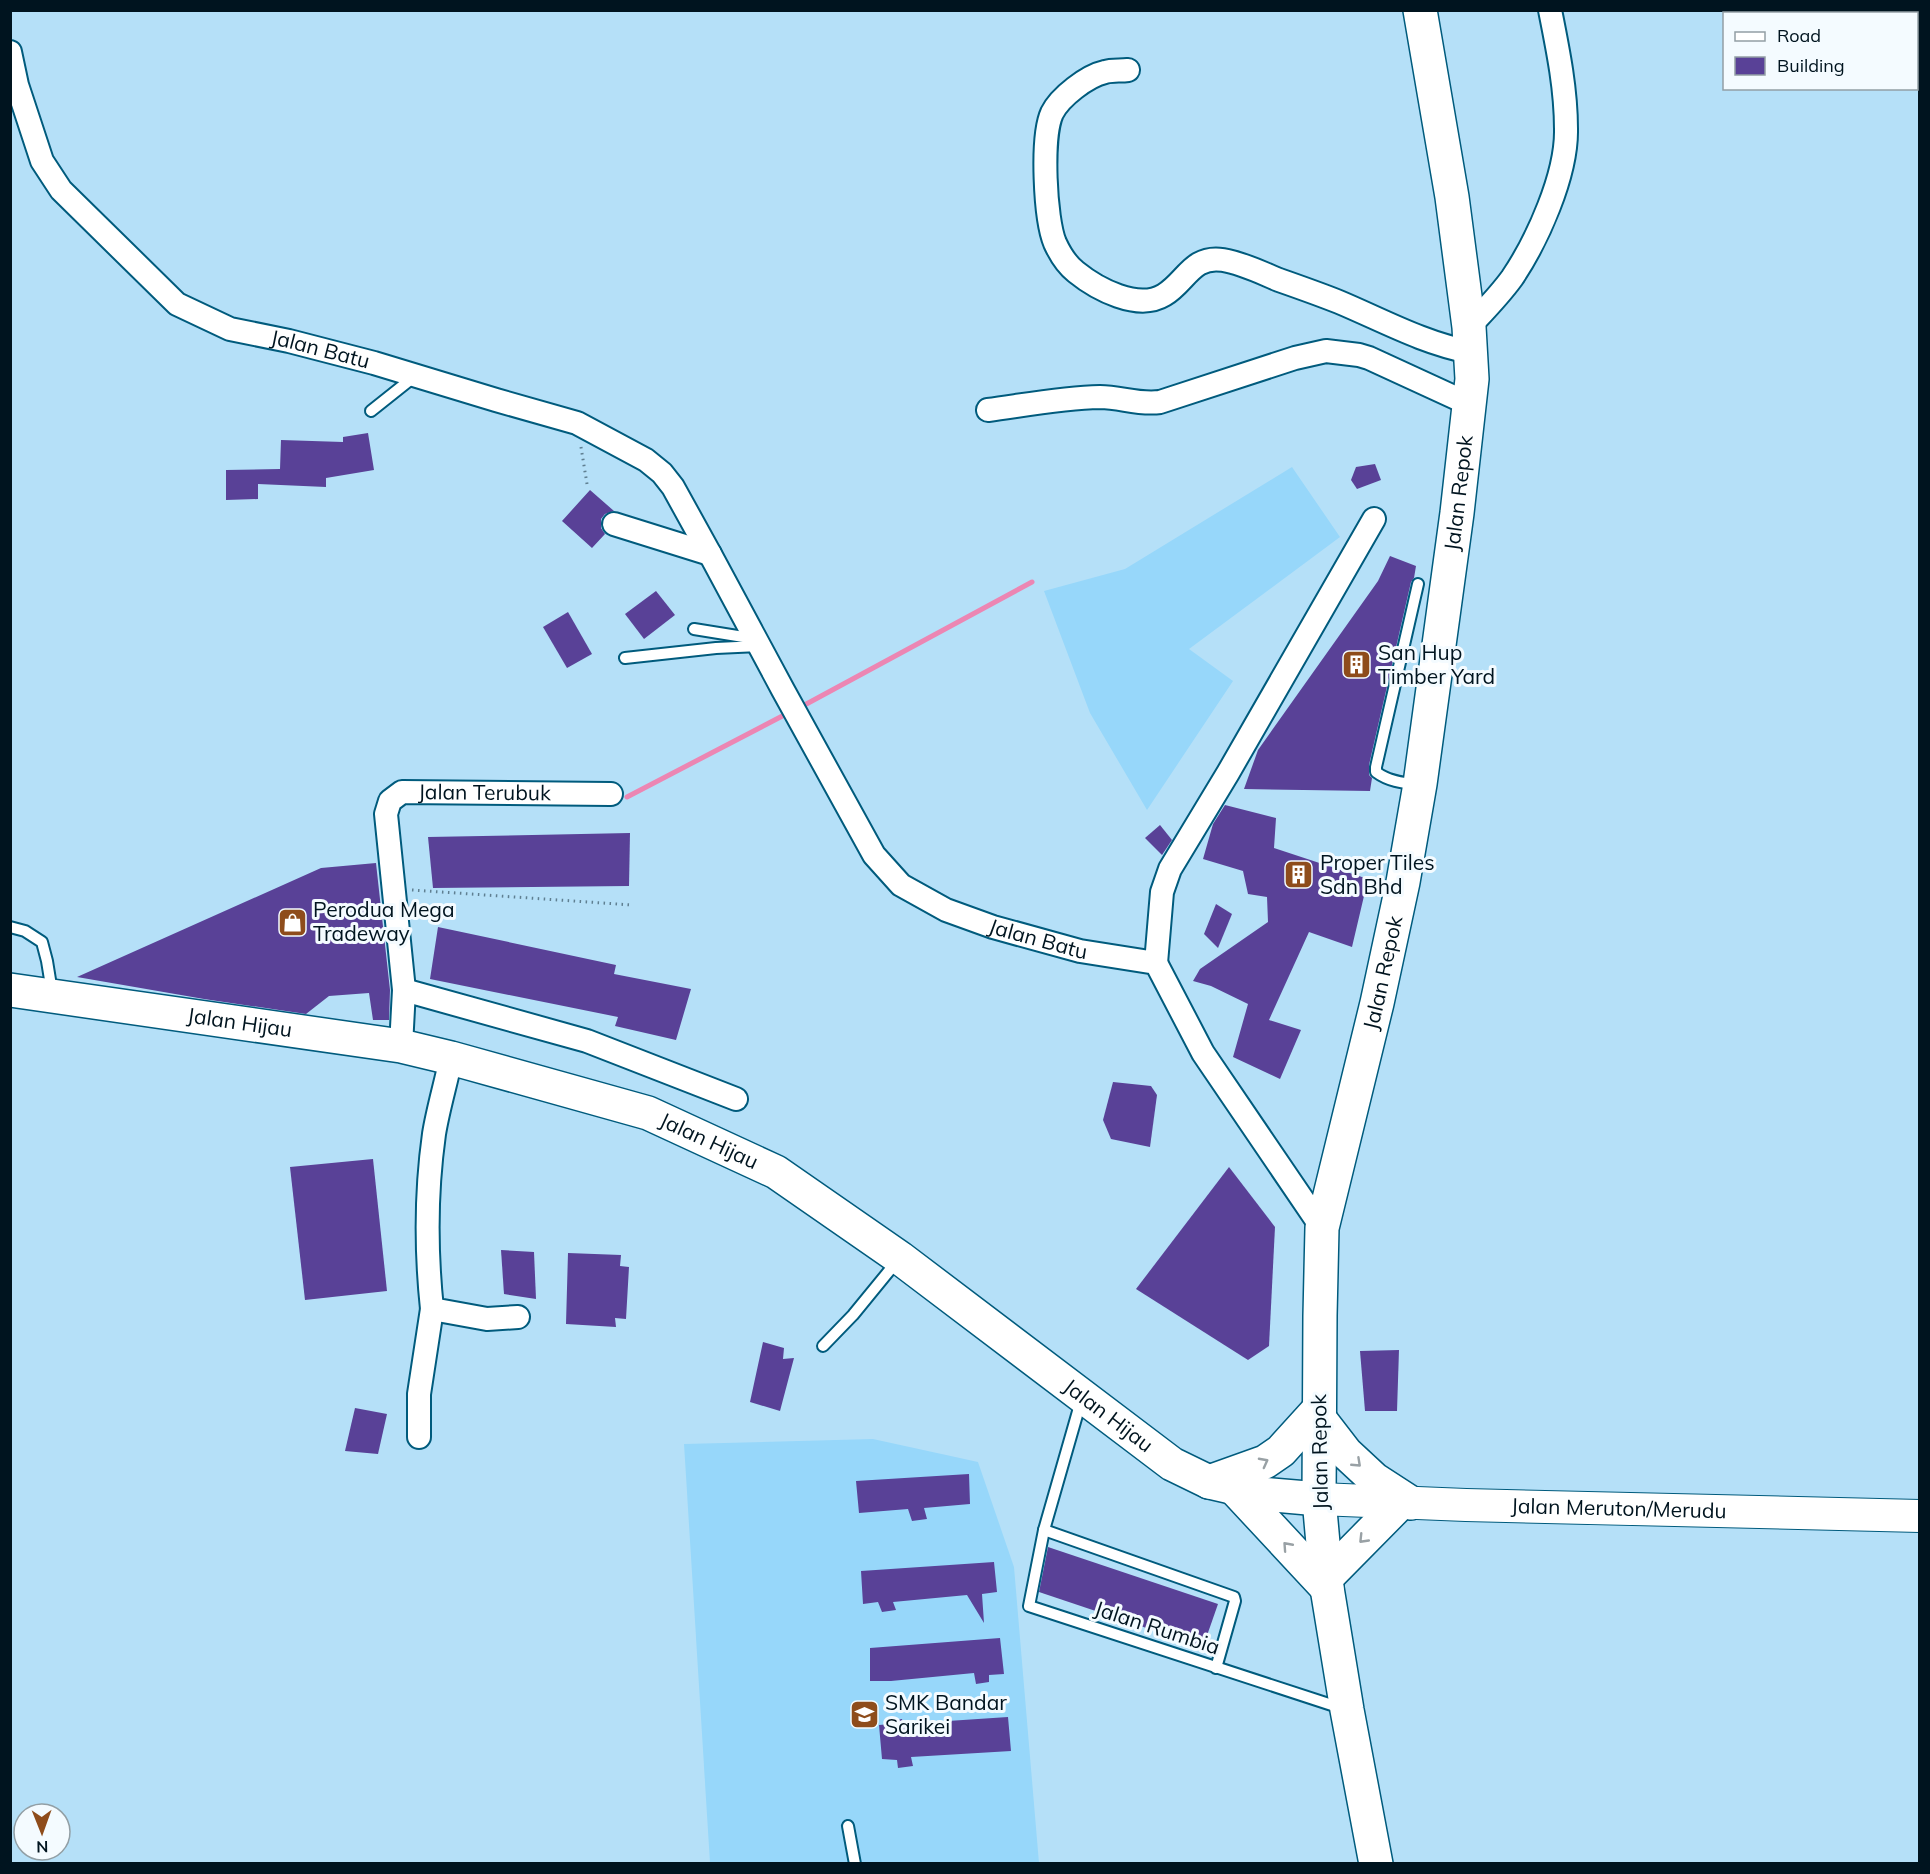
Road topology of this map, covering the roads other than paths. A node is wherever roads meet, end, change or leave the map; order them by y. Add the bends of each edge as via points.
1 (1420, 10) edge
2 (1550, 10) edge
3 (10, 52) edge
4 (1128, 70) dead end
5 (1470, 340) junction
6 (415, 376) junction
7 (1469, 404) junction
8 (988, 410) dead end
9 (371, 411) dead end
10 (1374, 519) dead end
11 (614, 525) dead end
12 (710, 554) junction
13 (1418, 584) dead end
14 (694, 629) dead end
15 (758, 643) junction
16 (625, 658) dead end
17 (1420, 784) junction
18 (611, 794) dead end
19 (10, 927) edge
20 (1156, 963) junction
21 (10, 990) edge
22 (404, 990) junction
23 (52, 995) junction
24 (401, 1046) junction
25 (451, 1058) junction
26 (736, 1099) dead end
27 (1322, 1228) junction
28 (900, 1258) junction
29 (432, 1309) junction
30 (518, 1317) dead end
31 (823, 1346) dead end
32 (1082, 1397) junction
33 (1319, 1414) junction
34 (419, 1437) dead end
35 (1222, 1485) junction
36 (1319, 1499) junction
37 (1406, 1503) junction
38 (1920, 1516) edge
39 (1044, 1530) junction
40 (1327, 1583) junction
41 (1216, 1668) junction
42 (1347, 1710) junction
43 (848, 1826) dead end
44 (855, 1863) edge
45 (1376, 1863) edge

1 - 5 main road, Jalan Repok via 1452,196
2 - 5 street via 1561,66 1564,155 1538,232
3 - 6 street, Jalan Batu via 42,161 61,190 177,304 230,329
4 - 5 street via 1087,79 1053,111 1047,130 1046,172 1054,242 1076,272 1113,294 1147,301 1164,296 1193,267 1208,260 1223,260 1339,302 1448,348
5 - 7 main road, Jalan Repok
6 - 9 lane
6 - 12 street, Jalan Batu via 577,423 646,460 673,487
7 - 8 street via 1369,358 1326,351 1160,402 1146,404 1102,397
7 - 17 main road, Jalan Repok
10 - 20 street via 1170,869 1162,892
11 - 12 street
12 - 15 street, Jalan Batu
13 - 17 lane via 1376,772 1401,783
14 - 15 lane
15 - 16 lane
15 - 20 street, Jalan Batu via 874,855 901,885 946,910 993,927 1080,951
17 - 27 main road, Jalan Repok via 1379,993
18 - 22 street, Jalan Terubuk via 402,792 390,801 386,814
19 - 23 lane via 42,942
20 - 27 street via 1203,1053
21 - 23 main road, Jalan Hijau
22 - 24 street, Jalan Terubuk
22 - 26 street via 587,1041
23 - 24 main road, Jalan Hijau
24 - 25 main road, Jalan Hijau
25 - 28 main road, Jalan Hijau via 648,1113 776,1173
25 - 29 street via 435,1134 430,1186 428,1275
27 - 33 main road, Jalan Repok
28 - 31 lane
28 - 32 main road, Jalan Hijau
29 - 30 street via 487,1319
29 - 34 street via 418,1394
32 - 35 main road, Jalan Hijau via 1172,1464
32 - 39 lane
35 -> 33 main road via 1281,1451
33 - 36 main road, Jalan Repok
33 -> 37 main road via 1346,1453
35 - 36 main road, Jalan Hijau via 1261,1494
40 -> 35 main road
36 - 37 main road, Jalan Meruton/Merudu
36 - 40 main road, Jalan Repok
37 - 38 main road, Jalan Meruton/Merudu
37 -> 40 main road
39 - 41 lane, Jalan Rumbia via 1029,1606
39 - 41 lane via 1234,1597
40 - 42 main road, Jalan Repok
41 - 42 lane, Jalan Rumbia
42 - 45 main road, Jalan Repok
43 - 44 lane

